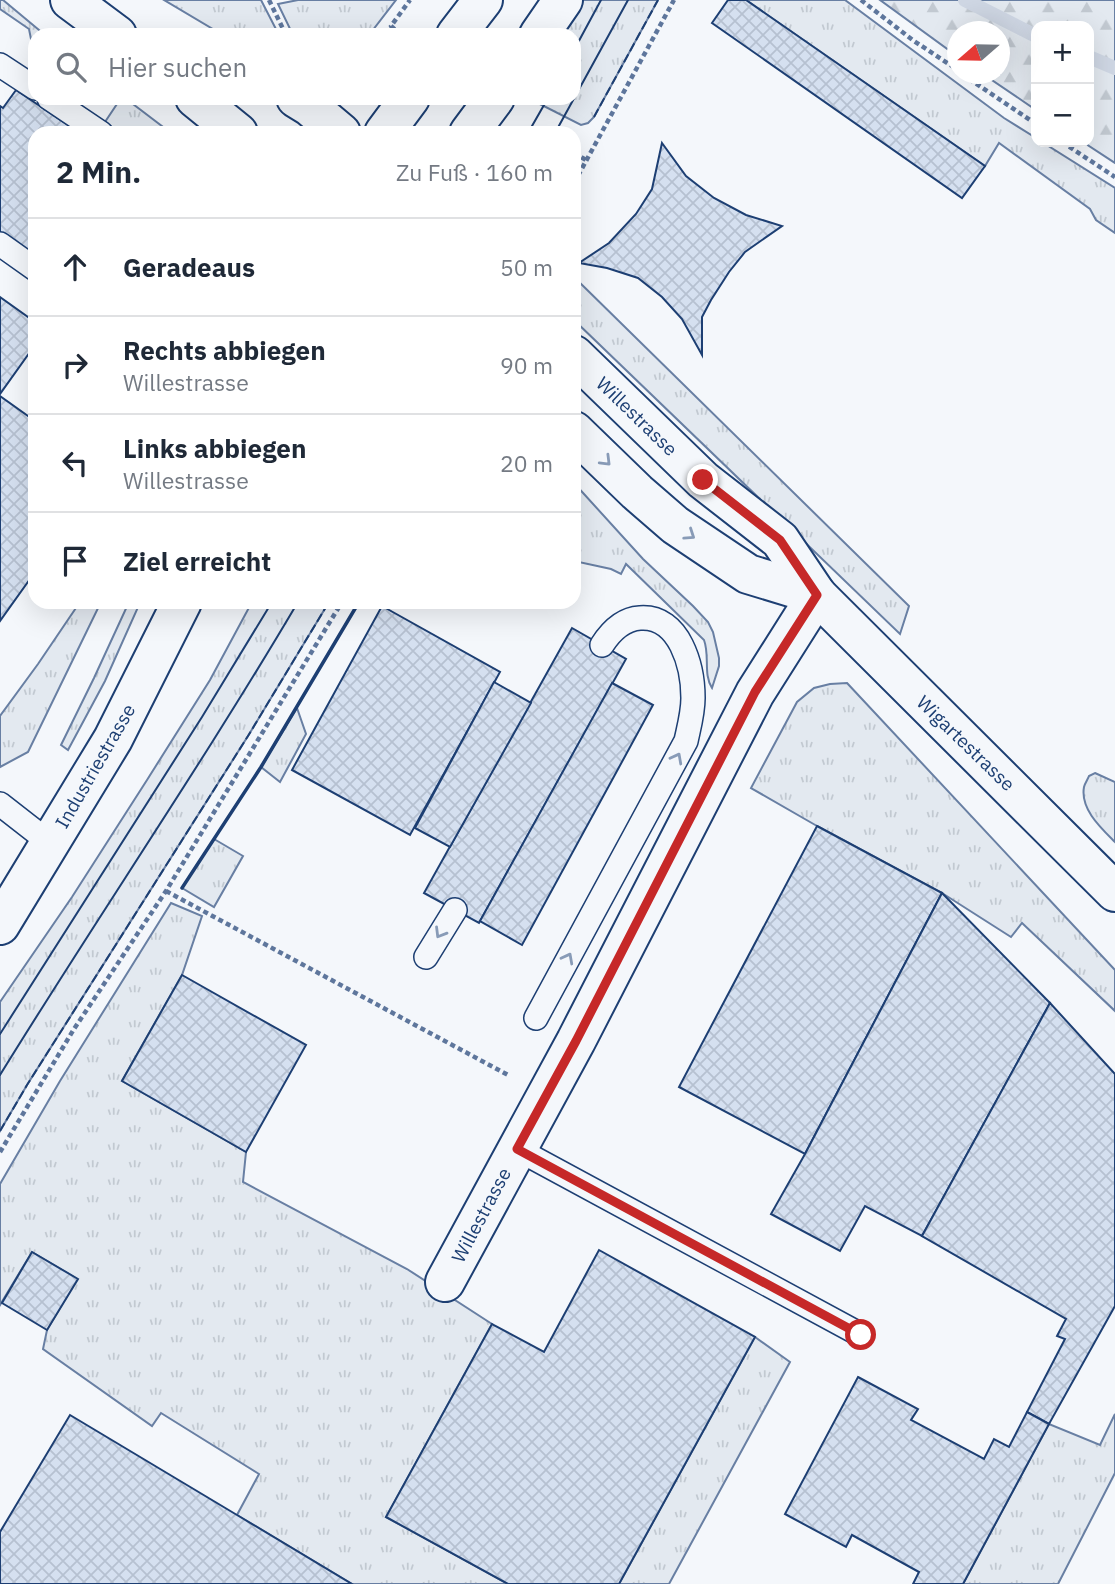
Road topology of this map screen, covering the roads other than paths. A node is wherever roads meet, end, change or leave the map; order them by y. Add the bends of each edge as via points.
1 (70, 0) edge
2 (483, 0) edge
3 (564, 0) edge
4 (108, 28) edge
5 (461, 28) edge
6 (544, 28) edge
7 (0, 65) edge
8 (28, 83) edge
9 (60, 105) edge
10 (204, 105) edge
11 (307, 105) edge
12 (405, 105) edge
13 (490, 105) edge
14 (91, 126) edge
15 (229, 126) edge
16 (333, 126) edge
17 (389, 126) edge
18 (474, 126) edge
19 (0, 244) edge
20 (28, 264) edge
21 (581, 362) edge
22 (581, 437) edge
23 (817, 595) junction
24 (178, 609) edge
25 (602, 645) dead end
26 (0, 804) edge
27 (50, 844) junction
28 (1115, 892) edge
29 (454, 910) dead end
30 (0, 925) edge
31 (426, 957) dead end
32 (536, 1018) dead end
33 (517, 1149) junction
34 (445, 1282) dead end
35 (861, 1335) dead end

1 - 4 street
2 - 5 street
3 - 6 street
7 - 8 lane
9 - 14 lane
10 - 15 street
11 - 16 street
12 - 17 street
13 - 18 street
19 - 20 lane
21 - 23 street, Willestrasse via 703,480 780,540
22 -> 23 street via 675,525 748,574
23 - 28 street, Wigartestrasse
23 - 33 street, Willestrasse via 755,692
24 - 27 street, Industriestrasse via 113,739
32 -> 25 lane via 686,741 692,718 689,671 682,643 670,629 660,621 635,618 621,624
26 - 27 lane
27 - 30 street, Industriestrasse
29 -> 31 lane
33 - 34 street, Willestrasse
33 - 35 lane

